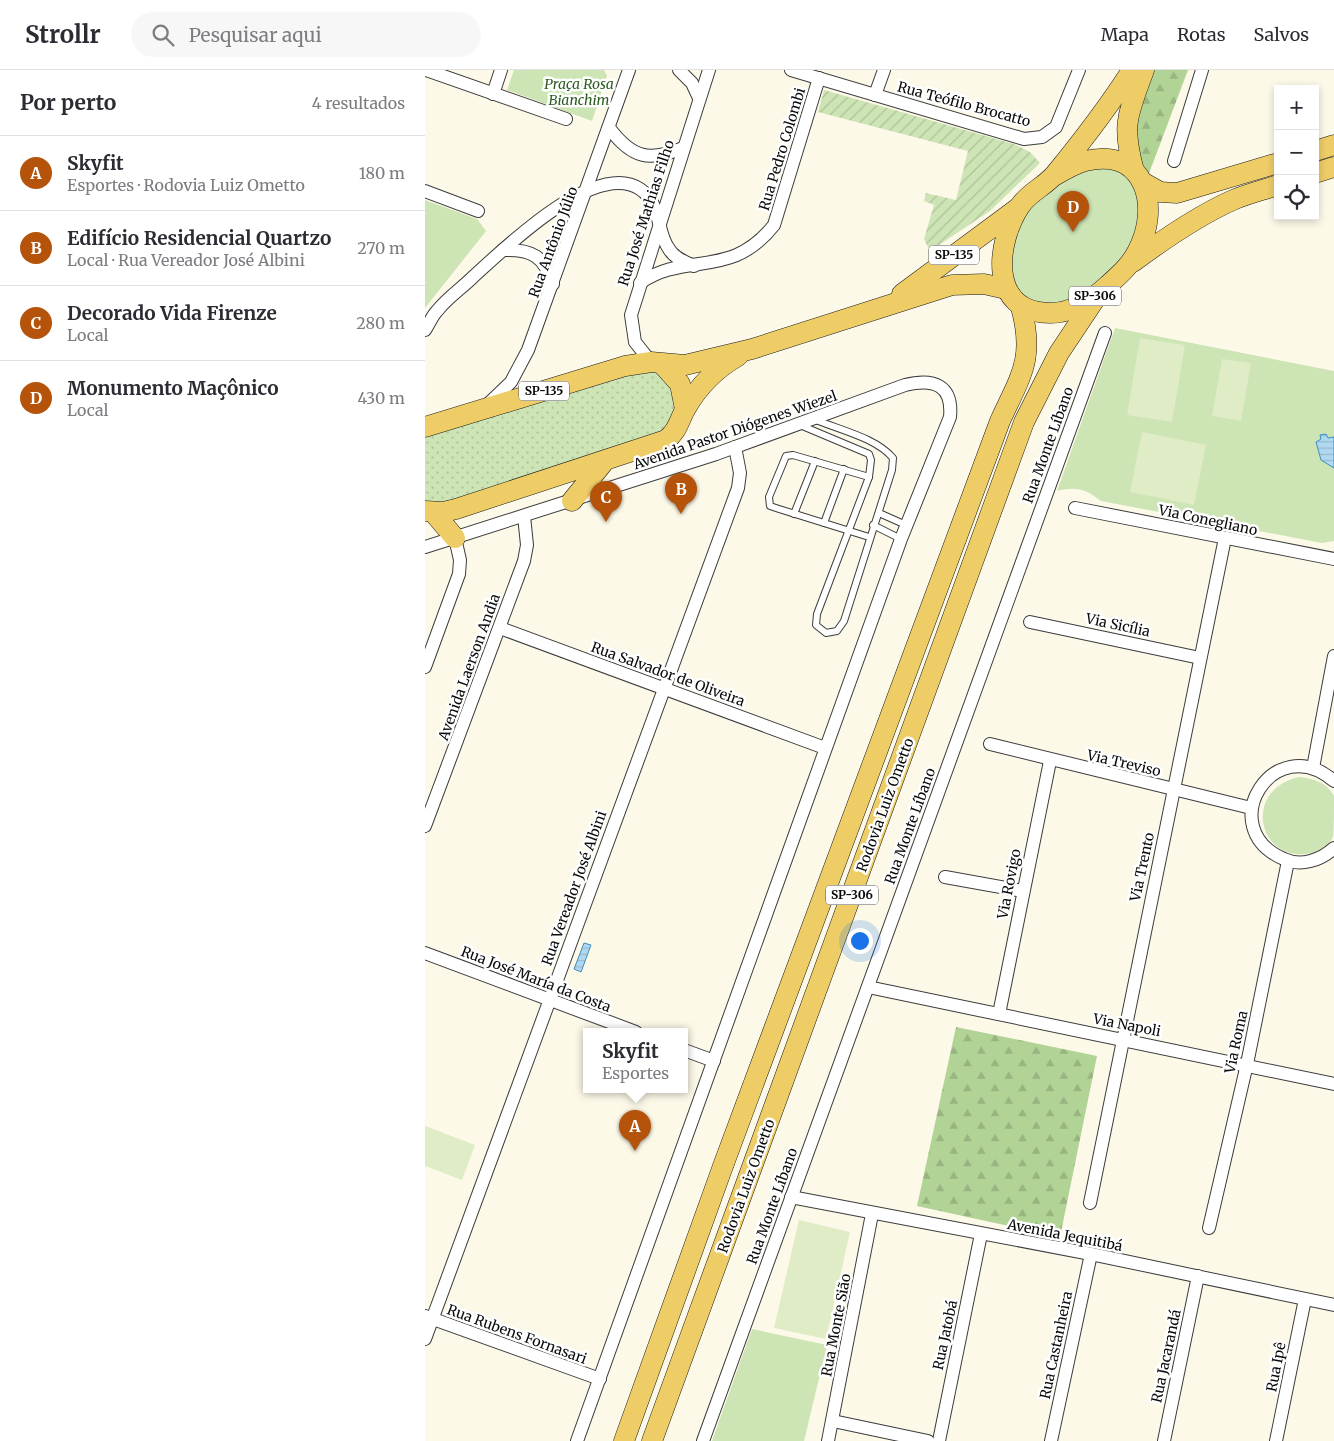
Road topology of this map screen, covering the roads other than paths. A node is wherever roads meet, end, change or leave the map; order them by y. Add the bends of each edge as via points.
1 (426, 70) edge
2 (501, 70) edge
3 (679, 70) edge
4 (709, 70) edge
5 (791, 70) edge
6 (884, 70) edge
7 (1079, 70) edge
8 (1132, 70) edge
9 (1144, 70) edge
10 (1202, 70) edge
11 (626, 72) edge
12 (819, 78) junction
13 (493, 94) junction
14 (875, 95) junction
15 (699, 98) junction
16 (565, 119) dead end
17 (610, 129) junction
18 (1334, 145) edge
19 (683, 148) junction
20 (1319, 150) edge
21 (1173, 161) dead end
22 (1274, 164) edge
23 (1334, 167) edge
24 (1319, 172) edge
25 (1054, 176) junction
26 (1139, 177) junction
27 (1224, 180) junction
28 (1274, 186) edge
29 (425, 191) edge
30 (587, 191) junction
31 (1234, 200) junction
32 (1019, 207) junction
33 (478, 211) dead end
34 (660, 220) junction
35 (503, 250) junction
36 (694, 266) junction
37 (1128, 266) junction
38 (640, 283) junction
39 (553, 284) junction
40 (1007, 289) junction
41 (1099, 294) junction
42 (889, 303) junction
43 (1021, 307) junction
44 (425, 330) edge
45 (1105, 333) dead end
46 (752, 349) junction
47 (657, 364) junction
48 (685, 409) junction
49 (480, 411) junction
50 (814, 419) junction
51 (799, 425) junction
52 (425, 427) edge
53 (735, 447) junction
54 (815, 461) junction
55 (603, 462) junction
56 (843, 469) junction
57 (869, 477) junction
58 (572, 501) junction
59 (1075, 508) dead end
60 (429, 511) edge
61 (879, 513) junction
62 (795, 514) junction
63 (524, 516) junction
64 (824, 523) junction
65 (873, 525) junction
66 (906, 525) junction
67 (849, 531) junction
68 (869, 537) junction
69 (455, 538) junction
70 (1225, 538) junction
71 (901, 539) junction
72 (425, 548) edge
73 (1334, 559) edge
74 (1030, 622) dead end
75 (499, 628) junction
76 (1334, 656) edge
77 (1200, 658) junction
78 (425, 666) edge
79 (1331, 684) edge
80 (664, 688) junction
81 (990, 744) dead end
82 (825, 748) junction
83 (1049, 761) junction
84 (1313, 768) junction
85 (1334, 781) edge
86 (1173, 790) junction
87 (1251, 808) junction
88 (425, 826) edge
89 (1334, 848) edge
90 (1288, 861) junction
91 (945, 877) dead end
92 (1023, 891) junction
93 (425, 953) edge
94 (868, 986) junction
95 (548, 1000) junction
96 (999, 1014) junction
97 (625, 1028) edge
98 (1123, 1040) junction
99 (688, 1051) edge
100 (714, 1061) junction
101 (1247, 1064) junction
102 (1334, 1084) edge
103 (791, 1197) junction
104 (1090, 1203) dead end
105 (872, 1214) junction
106 (1209, 1228) dead end
107 (981, 1234) junction
108 (1091, 1254) junction
109 (1197, 1276) junction
110 (1305, 1299) junction
111 (1334, 1305) edge
112 (429, 1317) edge
113 (425, 1339) edge
114 (600, 1380) junction
115 (833, 1421) junction
116 (577, 1441) edge
117 (624, 1441) edge
118 (652, 1441) edge
119 (703, 1441) edge
120 (829, 1441) edge
121 (928, 1441) edge
122 (939, 1441) edge
123 (1051, 1441) edge
124 (1164, 1441) edge
125 (1276, 1441) edge

1 - 13 street
2 - 13 street
3 - 15 street
4 - 15 street, Rua José Mathias Filho
5 - 12 street, Rua Teófilo Brocatto
6 - 14 street
7 - 14 street, Rua Teófilo Brocatto via 1061,119 1042,137 1024,139
8 - 25 main road, SP-306
9 - 26 main road, SP-306 via 1126,121 1126,135
10 - 21 street
11 - 17 street, Rua Antônio Júlio
12 - 14 street, Rua Teófilo Brocatto
12 - 36 street, Rua Pedro Colombi via 774,225 752,248 732,258
13 - 16 street
15 - 19 street, Rua José Mathias Filho
17 - 19 street via 627,148 638,154 655,156
17 - 30 street, Rua Antônio Júlio
18 - 20 main road
19 - 34 street, Rua José Mathias Filho
22 - 27 main road
23 - 24 main road
25 - 26 main road, SP-306 via 1085,161 1097,160 1116,162
25 - 32 main road, SP-306
26 - 27 main road via 1160,192 1177,193
26 - 37 main road, SP-306 via 1149,200 1149,216 1145,236
27 - 31 main road via 1219,186 1219,195 1224,200
28 - 31 main road
29 - 33 street
30 - 34 street via 612,183 631,185 649,198
30 - 35 street via 559,205
30 - 39 street, Rua Antônio Júlio
31 - 37 main road via 1190,223
32 - 40 main road, SP-306 via 1002,252 1002,272
32 - 42 main road, SP-135
34 - 36 street via 669,249
34 - 38 street, Rua José Mathias Filho
35 - 39 street via 534,255 548,270
35 - 44 street via 437,310
36 - 38 street, Rua Pedro Colombi via 662,271
37 - 41 main road, SP-306
38 - 47 street, Rua José Mathias Filho via 631,315 632,330 635,342
39 - 49 street, Rua Antônio Júlio via 520,366 500,394
40 - 42 main road, SP-135 via 961,284
40 - 43 main road, SP-306
41 - 43 main road, SP-306 via 1062,312 1039,312
41 - 118 main road, Rodovia Luiz Ometto / SP-306 via 1059,353 1025,422
42 - 46 main road, SP-135
43 - 117 main road, Rodovia Luiz Ometto / SP-306 via 1028,349 1023,371 1001,422 723,1166
45 - 94 street, Rua Monte Líbano
46 - 47 main road, SP-135 via 685,365
46 - 48 main road, SP-135 via 717,370
47 - 48 main road via 680,384
47 - 49 main road, SP-135 via 625,366
48 - 55 main road, SP-135 via 677,429 666,440
49 - 52 main road, SP-135
50 - 51 street, Avenida Pastor Diógenes Wiezel
50 - 61 lane via 876,444 893,458
50 - 66 street, Avenida Pastor Diógenes Wiezel via 915,382 941,387 949,400 949,418
51 - 53 street, Avenida Pastor Diógenes Wiezel
51 - 57 lane via 869,454
53 - 58 street, Avenida Pastor Diógenes Wiezel
53 - 80 street, Rua Vereador José Albini via 740,467 738,488
54 - 56 lane
54 - 62 lane
54 - 62 lane via 786,456 769,497 770,506
55 - 58 main road
55 - 60 main road, SP-135 via 457,509
56 - 57 lane
56 - 64 lane
57 - 67 lane
58 - 63 street, Avenida Pastor Diógenes Wiezel
59 - 70 street, Via Conegliano
60 - 69 main road
61 - 65 lane
61 - 66 lane
62 - 64 lane
63 - 69 street, Avenida Pastor Diógenes Wiezel
63 - 75 street, Avenida Laerson Andia via 527,545 524,561
64 - 67 lane
65 - 68 lane
65 - 71 lane
66 - 71 street
67 - 68 lane
67 - 68 lane via 817,614 816,625 826,633 837,631 844,621
69 - 72 street, Avenida Pastor Diógenes Wiezel
69 - 78 street via 460,560 459,574
70 - 73 street, Via Conegliano
70 - 77 street, Via Trento
71 - 82 street
74 - 77 street, Via Sicília
75 - 80 street, Rua Salvador de Oliveira
75 - 88 street, Avenida Laerson Andia
76 - 79 street
77 - 86 street, Via Trento
79 - 84 street
80 - 82 street, Rua Salvador de Oliveira
80 - 95 street, Rua Vereador José Albini
81 - 83 street, Via Treviso
82 - 100 street
83 - 86 street, Via Treviso
83 - 92 street, Via Rovigo
84 - 85 street
84 - 87 street via 1285,768 1273,774 1262,783
86 - 87 street, Via Treviso
86 - 98 street, Via Trento
87 - 90 street via 1252,826 1260,842 1272,854
89 - 90 street via 1320,858
90 - 101 street, Via Roma
91 - 92 street
92 - 96 street, Via Rovigo
93 - 95 street, Rua José María da Costa
94 - 96 street, Via Napoli
94 - 103 street, Rua Monte Líbano
95 - 97 street, Rua José María da Costa
95 - 112 street, Rua Vereador José Albini
96 - 98 street, Via Napoli
98 - 101 street, Via Napoli
98 - 104 street, Via Trento
99 - 100 street
100 - 114 street
101 - 102 street, Via Napoli
101 - 106 street, Via Roma
103 - 105 street, Avenida Jequitibá
103 - 119 street, Rua Monte Líbano
105 - 107 street, Avenida Jequitibá
105 - 115 street, Rua Monte Sião
107 - 108 street, Avenida Jequitibá
107 - 122 street, Rua Jatobá
108 - 109 street, Avenida Jequitibá
108 - 123 street, Rua Castanheira
109 - 110 street, Avenida Jequitibá
109 - 124 street, Rua Jacarandá
110 - 111 street, Avenida Jequitibá
110 - 125 street, Rua Ipê
112 - 113 street, Rua Vereador José Albini
112 - 114 street, Rua Rubens Fornasari
114 - 116 street
115 - 120 street, Rua Monte Sião
115 - 121 street

